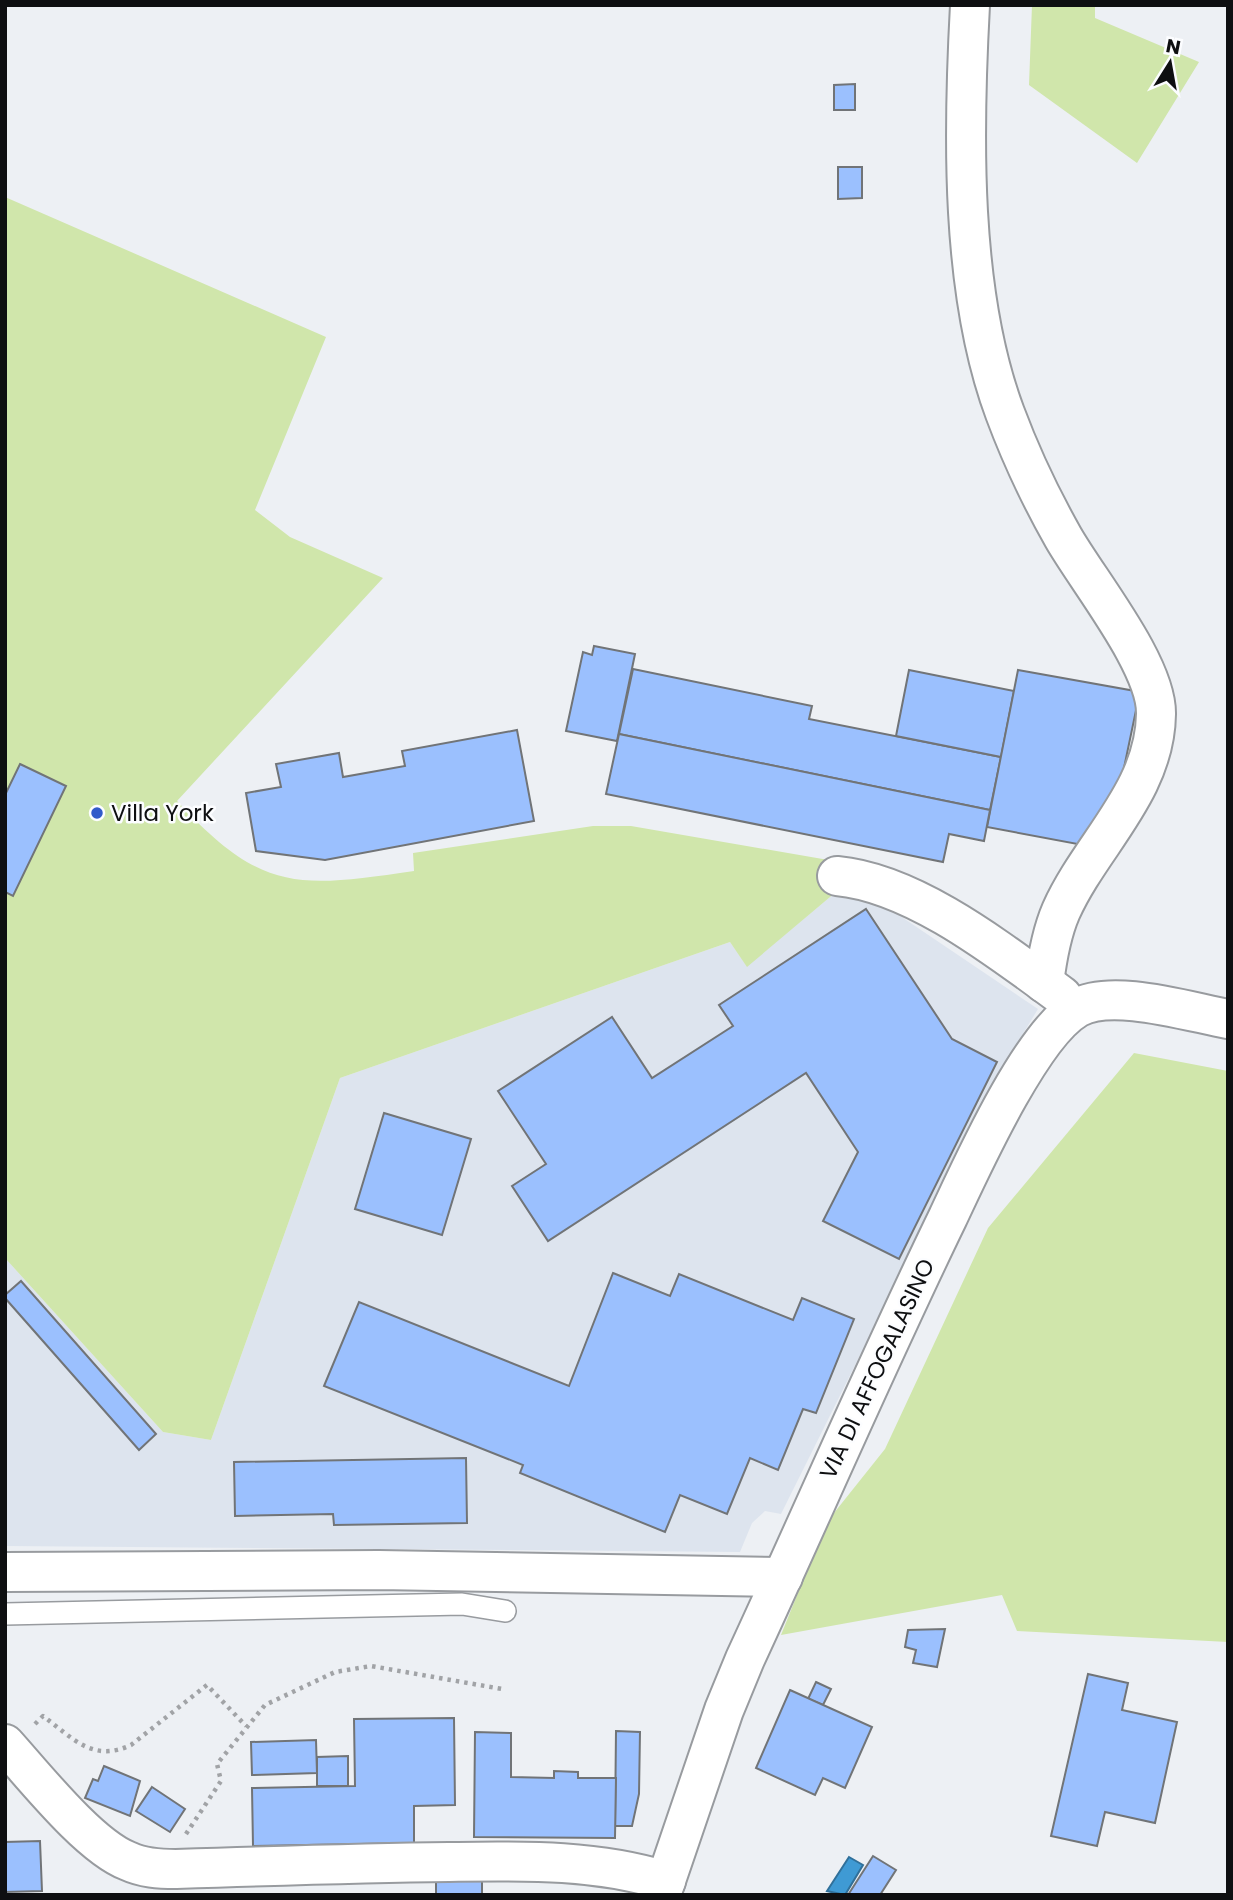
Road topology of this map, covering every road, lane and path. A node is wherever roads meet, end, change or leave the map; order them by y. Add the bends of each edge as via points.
1 (970, 5) edge
2 (836, 876) dead end
3 (1044, 983) junction
4 (1078, 1008) junction
5 (1228, 1020) edge
6 (5, 1572) edge
7 (783, 1577) junction
8 (505, 1611) dead end
9 (5, 1614) edge
10 (502, 1689) dead end
11 (246, 1726) junction
12 (8, 1747) edge
13 (183, 1838) dead end
14 (664, 1888) edge

1 - 3 street via 965,97 968,193 978,318 991,370 1035,482 1064,539 1135,653 1155,697 1151,743 1132,799 1061,910
2 - 3 street via 888,886 915,899
3 - 4 street
4 - 5 street via 1100,1001 1127,1001
4 - 7 street, VIA DI AFFOGALASINO via 1036,1053 977,1157 874,1371
6 - 7 street via 379,1570
7 - 14 street, VIA DI AFFOGALASINO via 723,1710
8 - 9 lane via 462,1604
10 - 11 path via 371,1665 335,1672 297,1688 265,1705
11 - 12 path via 207,1685 118,1751 86,1748 43,1716
11 - 13 path via 217,1764 221,1781
12 - 14 street via 95,1839 126,1861 144,1867 565,1862 617,1868

